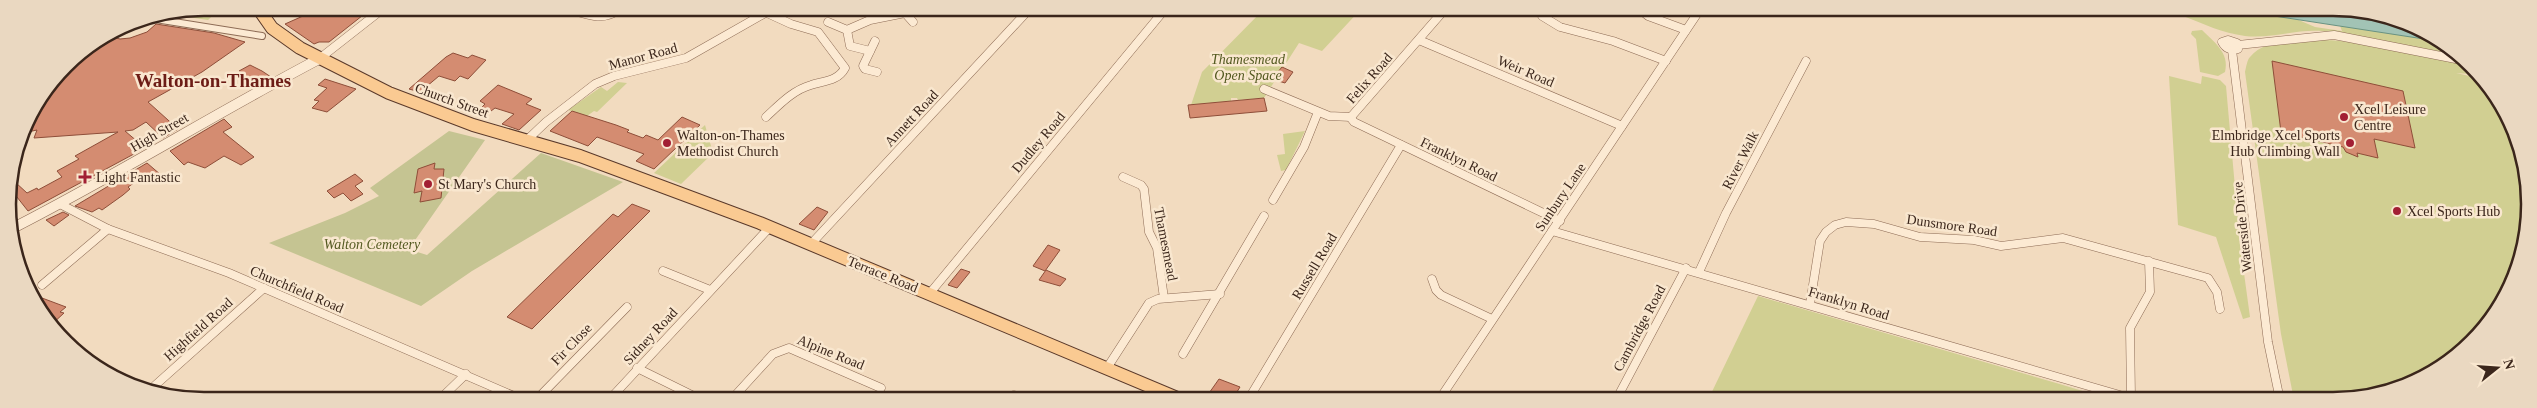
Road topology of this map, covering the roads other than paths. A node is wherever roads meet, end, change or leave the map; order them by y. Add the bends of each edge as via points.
1 (263, 16) edge
2 (374, 16) edge
3 (592, 16) edge
4 (611, 16) edge
5 (762, 16) edge
6 (774, 16) edge
7 (890, 16) edge
8 (908, 16) edge
9 (1023, 16) edge
10 (1159, 16) edge
11 (1439, 16) edge
12 (1542, 16) edge
13 (1648, 16) edge
14 (1696, 16) edge
15 (167, 20) edge
16 (828, 22) dead end
17 (914, 22) dead end
18 (848, 30) junction
19 (1686, 30) junction
20 (262, 36) dead end
21 (875, 40) dead end
22 (1419, 40) junction
23 (870, 51) junction
24 (2451, 58) edge
25 (319, 59) junction
26 (1666, 61) junction
27 (1806, 61) dead end
28 (876, 72) dead end
29 (1264, 89) dead end
30 (1318, 112) junction
31 (766, 117) dead end
32 (1350, 117) junction
33 (1622, 126) junction
34 (528, 140) junction
35 (1401, 145) junction
36 (580, 156) joint
37 (1123, 178) dead end
38 (1273, 200) dead end
39 (60, 204) junction
40 (1264, 216) dead end
41 (1560, 221) junction
42 (18, 226) edge
43 (769, 228) junction
44 (108, 229) junction
45 (1552, 231) junction
46 (811, 244) junction
47 (2149, 261) junction
48 (1686, 268) junction
49 (663, 271) dead end
50 (1699, 272) junction
51 (1432, 279) dead end
52 (42, 285) dead end
53 (264, 288) junction
54 (710, 290) junction
55 (930, 293) junction
56 (1220, 294) junction
57 (1164, 298) junction
58 (1810, 304) junction
59 (627, 307) dead end
60 (2220, 309) dead end
61 (1492, 319) junction
62 (1183, 354) dead end
63 (637, 368) junction
64 (1107, 368) junction
65 (466, 374) junction
66 (155, 385) edge
67 (881, 388) dead end
68 (448, 392) edge
69 (505, 392) edge
70 (544, 392) edge
71 (616, 392) edge
72 (686, 392) edge
73 (738, 392) edge
74 (1155, 392) edge
75 (1253, 392) edge
76 (1444, 392) edge
77 (1620, 392) edge
78 (2110, 392) edge
79 (2134, 392) edge
80 (2278, 392) edge

1 - 25 main road, Church Street via 278,33
2 - 25 street
3 - 4 street via 602,19
5 - 34 street, Manor Road via 686,58 595,84 536,130
6 - 31 street via 818,32 845,68 840,76 792,94
7 - 18 street via 870,20
8 - 17 street
9 - 46 street, Annett Road
10 - 55 street, Dudley Road
11 - 22 street, Felix Road
12 - 26 street via 1560,27 1613,41
13 - 19 street
14 - 19 street, Sunbury Lane
15 - 20 street
16 - 18 street
18 - 23 street via 850,46
19 - 26 street, Sunbury Lane
21 - 23 street
22 - 32 street, Felix Road
22 - 33 street, Weir Road
23 - 28 street via 863,66
24 - 80 street, Waterside Drive via 2334,35 2235,48 2268,342
25 - 34 main road, Church Street via 423,106
25 - 39 street, High Street via 224,109
26 - 33 street, Sunbury Lane
27 - 50 street, River Walk
29 - 30 street, Felix Road
30 - 32 street, Felix Road
30 - 38 street via 1304,147
32 - 35 street, Franklyn Road
33 - 41 street, Sunbury Lane
34 - 36 main road, Church Street
35 - 41 street, Franklyn Road
35 - 75 street, Russell Road
36 - 43 main road, Terrace Road
37 - 57 street, Thamesmead via 1144,189 1149,232 1157,248
39 - 42 street, High Street
39 - 44 street, Churchfield Road
40 - 56 street
41 - 45 street, Sunbury Lane
43 - 46 main road, Terrace Road
43 - 54 street, Sidney Road
44 - 52 street
44 - 53 street, Churchfield Road
45 - 48 street, Franklyn Road
45 - 61 street, Sunbury Lane
46 - 55 main road, Terrace Road
47 - 58 street, Dunsmore Road via 2062,238 2000,246 1974,240 1920,237 1874,224 1846,222 1826,232 1820,241
47 - 60 street, Dunsmore Road via 2208,278 2217,292
47 - 79 street via 2150,292 2130,333
48 - 50 street, Franklyn Road
48 - 77 street, Cambridge Road
49 - 54 street
50 - 58 street, Franklyn Road
51 - 61 street via 1441,295
53 - 65 street, Churchfield Road
53 - 66 street, Highfield Road
54 - 63 street, Sidney Road
55 - 64 main road, Terrace Road
56 - 57 street
56 - 62 street
57 - 64 street via 1154,300 1146,307
58 - 78 street, Franklyn Road
59 - 70 street, Fir Close
61 - 76 street, Sunbury Lane
63 - 71 street, Sidney Road
63 - 72 street
64 - 74 main road, Terrace Road
65 - 68 street
65 - 69 street, Churchfield Road
67 - 73 street, Alpine Road via 789,348 773,354

